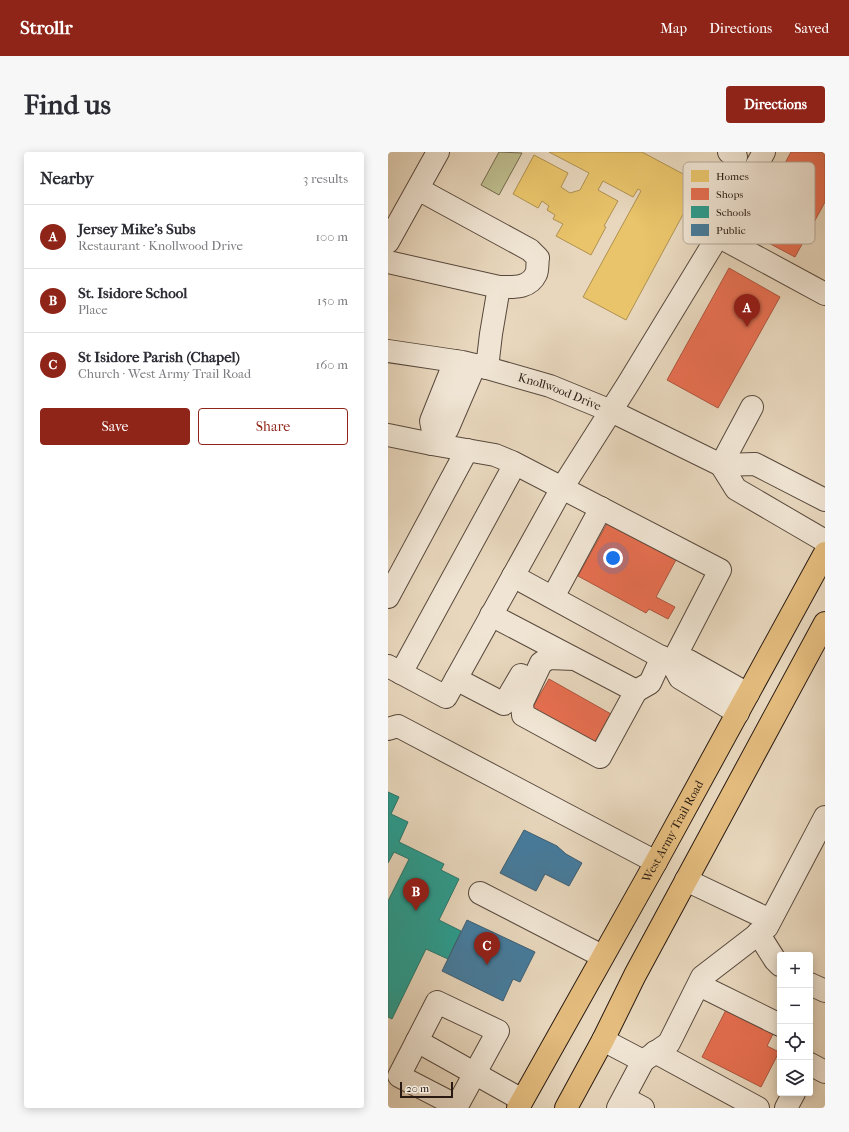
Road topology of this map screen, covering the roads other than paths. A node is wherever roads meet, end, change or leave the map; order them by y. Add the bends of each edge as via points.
1 (438, 152) edge
2 (764, 152) edge
3 (759, 162) edge
4 (418, 189) junction
5 (388, 242) edge
6 (713, 244) edge
7 (733, 244) edge
8 (388, 262) edge
9 (499, 287) junction
10 (825, 294) edge
11 (388, 351) edge
12 (472, 365) junction
13 (752, 407) dead end
14 (611, 411) junction
15 (389, 438) edge
16 (433, 440) junction
17 (468, 450) junction
18 (515, 464) junction
19 (721, 465) junction
20 (562, 488) junction
21 (825, 500) edge
22 (601, 508) junction
23 (825, 541) edge
24 (825, 553) edge
25 (513, 576) junction
26 (388, 597) edge
27 (553, 597) junction
28 (491, 615) junction
29 (825, 623) edge
30 (541, 641) junction
31 (574, 659) junction
32 (667, 660) junction
33 (395, 670) edge
34 (456, 679) junction
35 (636, 691) junction
36 (748, 694) junction
37 (738, 713) junction
38 (391, 726) edge
39 (825, 816) edge
40 (656, 862) junction
41 (686, 880) junction
42 (480, 893) dead end
43 (764, 927) junction
44 (602, 956) junction
45 (777, 962) edge
46 (698, 985) junction
47 (813, 985) edge
48 (825, 991) edge
49 (778, 1024) edge
50 (603, 1040) junction
51 (417, 1041) junction
52 (649, 1057) junction
53 (813, 1066) edge
54 (825, 1072) edge
55 (475, 1074) junction
56 (792, 1096) edge
57 (621, 1103) edge
58 (520, 1104) edge
59 (566, 1108) edge
60 (643, 1108) edge
61 (758, 1108) edge
62 (786, 1108) edge

1 - 4 street
2 - 3 street
4 - 5 street
4 - 9 street via 530,250 538,258 536,274 530,283 519,287
6 - 14 street
7 - 10 street
8 - 9 street
9 - 12 street
11 - 12 street, Knollwood Drive
12 - 14 street, Knollwood Drive via 550,386
12 - 16 street via 447,430
13 - 19 street
14 - 19 street, Knollwood Drive
14 - 20 street
15 - 16 street
16 - 17 street
17 - 18 street via 494,455
17 - 26 street
18 - 20 street
18 - 33 street
19 - 21 street, Knollwood Drive via 755,464
19 - 23 street via 736,489
20 - 22 street
20 - 25 street
22 - 27 street
22 - 32 street via 720,570
24 - 36 main road, West Army Trail Road
25 - 27 street
25 - 28 street
27 - 32 street
28 - 30 street
28 - 34 street
29 - 41 main road
30 - 31 street
30 - 34 street via 504,704
31 - 35 street
31 - 35 street via 550,658 541,663 522,703 522,715 600,757
32 - 35 street via 650,683
32 - 36 street via 689,661
32 - 37 street via 680,678
33 - 34 street via 446,697
36 - 37 main road, West Army Trail Road
37 - 40 main road, West Army Trail Road
38 - 40 street
39 - 43 street
40 - 44 main road, West Army Trail Road
41 - 43 street
41 - 50 main road
42 - 44 street
43 - 45 street
43 - 46 street via 702,977
44 - 58 main road, West Army Trail Road
46 - 49 street
46 - 52 street via 669,1044
47 - 48 street
50 - 52 street
50 - 59 main road
51 - 55 street
51 - 55 street via 399,1076 457,1106
51 - 55 street via 437,1002 498,1031
52 - 57 street
52 - 61 street
53 - 54 street
55 - 58 street
56 - 62 street
57 - 60 street

